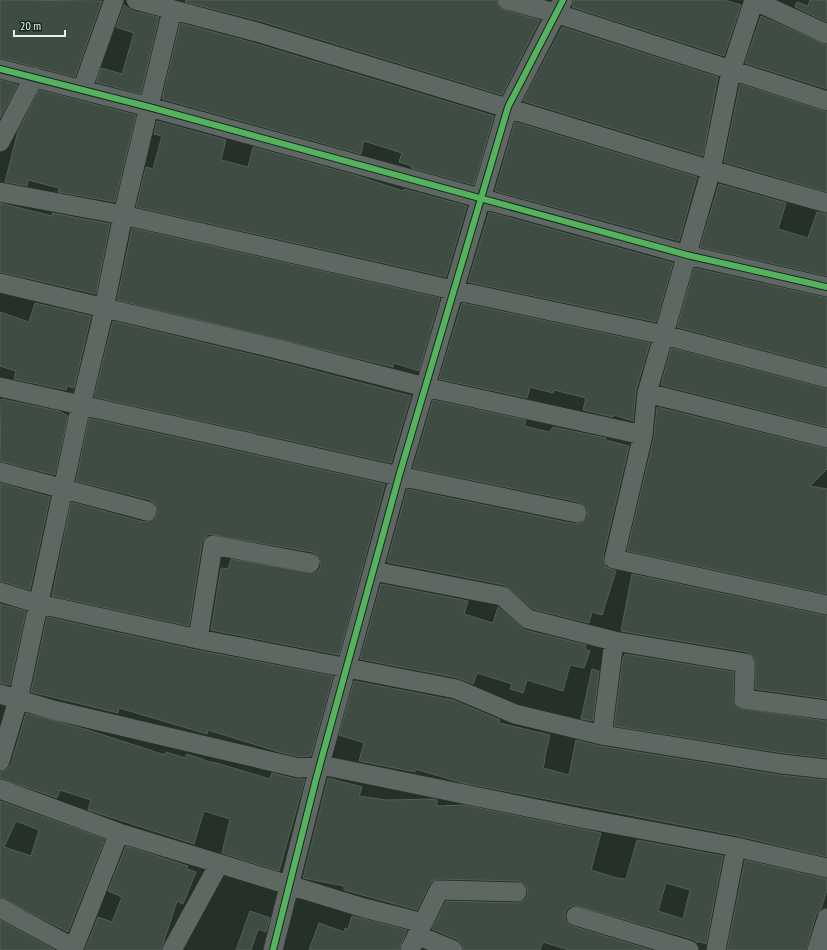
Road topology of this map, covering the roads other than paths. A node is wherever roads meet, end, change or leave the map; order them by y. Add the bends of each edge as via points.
1 (114, 0) edge
2 (136, 0) edge
3 (507, 0) edge
4 (754, 0) edge
5 (559, 7) edge
6 (172, 10) junction
7 (827, 34) edge
8 (0, 69) edge
9 (731, 71) junction
10 (34, 77) junction
11 (82, 90) junction
12 (827, 101) edge
13 (149, 107) junction
14 (508, 107) junction
15 (0, 142) edge
16 (711, 170) junction
17 (0, 192) edge
18 (481, 198) junction
19 (827, 203) edge
20 (123, 215) junction
21 (687, 255) junction
22 (0, 283) edge
23 (827, 287) edge
24 (453, 290) junction
25 (104, 307) junction
26 (664, 335) junction
27 (827, 378) edge
28 (0, 387) edge
29 (425, 387) junction
30 (648, 393) junction
31 (81, 405) junction
32 (643, 435) junction
33 (827, 438) edge
34 (0, 472) edge
35 (399, 476) junction
36 (63, 487) junction
37 (147, 510) dead end
38 (577, 513) dead end
39 (310, 563) dead end
40 (373, 571) junction
41 (0, 592) edge
42 (39, 604) junction
43 (827, 605) edge
44 (198, 639) junction
45 (614, 641) junction
46 (347, 667) junction
47 (0, 694) edge
48 (18, 700) junction
49 (827, 710) edge
50 (602, 735) junction
51 (0, 760) edge
52 (320, 767) junction
53 (827, 769) edge
54 (0, 789) edge
55 (119, 833) junction
56 (736, 847) junction
57 (219, 864) junction
58 (827, 868) edge
59 (289, 886) junction
60 (517, 892) dead end
61 (0, 908) edge
62 (576, 916) dead end
63 (827, 918) edge
64 (417, 936) edge
65 (74, 949) edge
66 (172, 950) edge
67 (273, 950) edge
68 (453, 950) edge
69 (689, 950) edge
70 (716, 950) edge
71 (817, 950) edge

1 - 11 street
2 - 6 street
3 - 5 street
4 - 7 street
4 - 9 street
5 - 9 street
5 - 14 street
6 - 13 street
6 - 14 street via 257,32
8 - 10 street
9 - 12 street
9 - 16 street
10 - 11 street
10 - 15 street
11 - 13 street
13 - 18 street
13 - 20 street
14 - 16 street
14 - 18 street
16 - 19 street
16 - 21 street
17 - 20 street
18 - 21 street
18 - 24 street
20 - 24 street
20 - 25 street
21 - 23 street
21 - 26 street
22 - 25 street
24 - 26 street
24 - 29 street
25 - 29 street
25 - 31 street
26 - 27 street
26 - 30 street
28 - 31 street
29 - 32 street
29 - 35 street
30 - 32 street
30 - 33 street
31 - 35 street
31 - 36 street
32 - 43 street via 614,558
34 - 36 street
35 - 38 street
35 - 40 street
36 - 37 street
36 - 42 street
39 - 44 street via 212,545
40 - 45 street via 502,596 528,619
40 - 46 street
41 - 42 street
42 - 44 street
42 - 48 street
44 - 46 street
45 - 49 street via 745,663 744,699
45 - 50 street
46 - 50 street via 456,689 515,714
46 - 52 street
47 - 48 street
48 - 51 street
48 - 52 street via 299,768
50 - 53 street
52 - 56 street via 326,766
52 - 59 street
54 - 55 street
55 - 57 street
55 - 65 street
56 - 58 street
56 - 70 street
57 - 59 street
57 - 66 street
59 - 64 street via 364,908
59 - 67 street
60 - 64 street via 439,890
61 - 65 street
62 - 69 street
63 - 71 street
64 - 68 street

